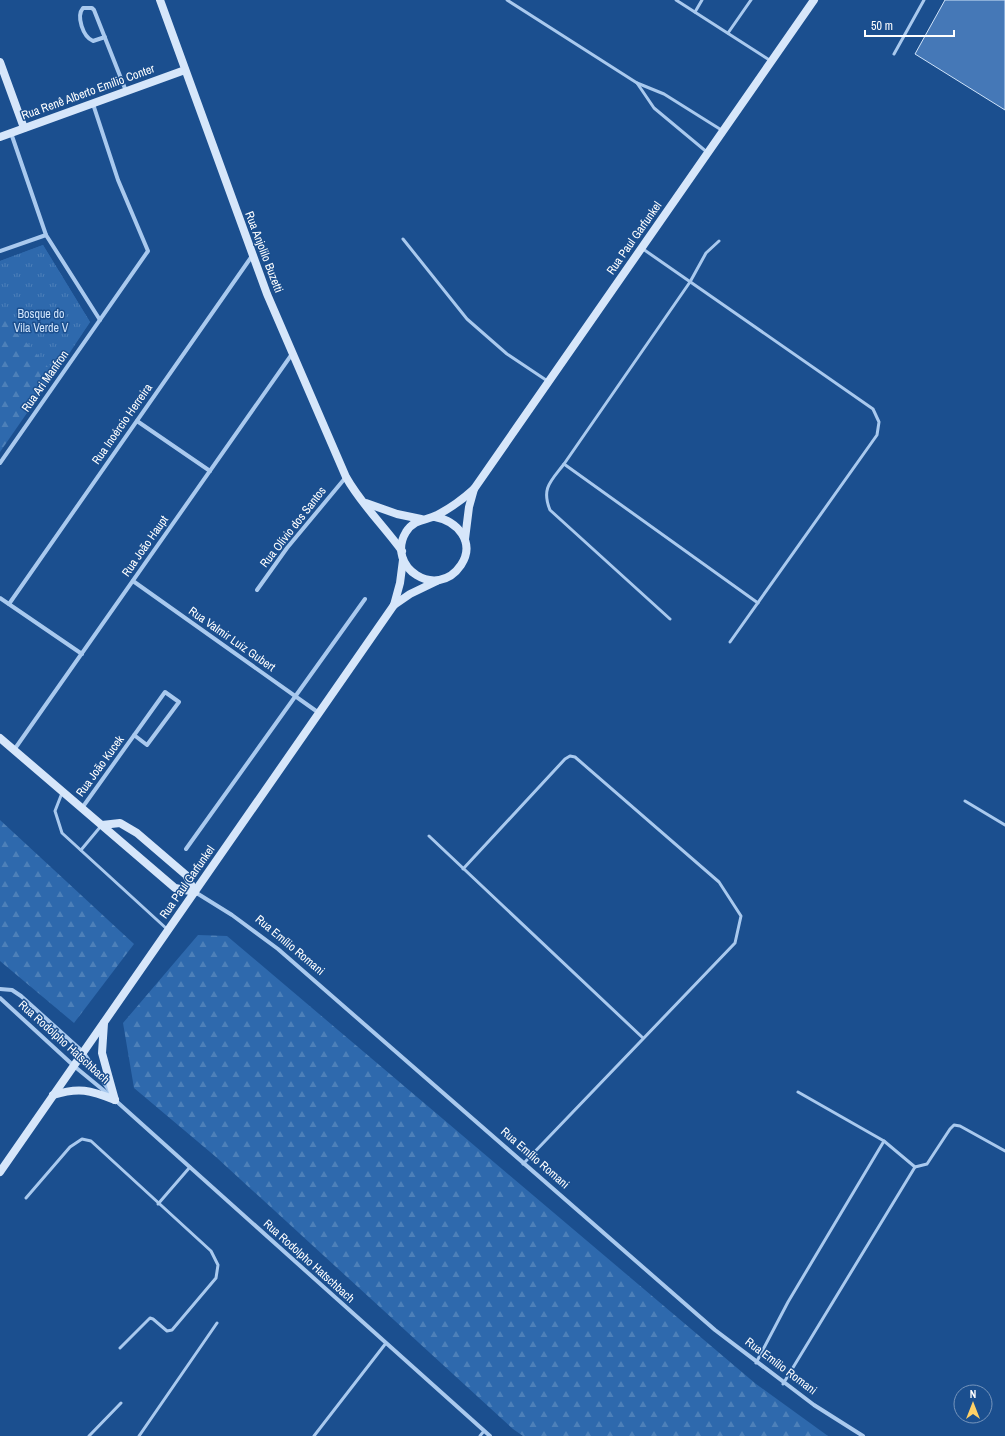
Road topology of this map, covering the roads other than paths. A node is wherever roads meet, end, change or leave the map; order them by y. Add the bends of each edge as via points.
1 (160, 0) edge
2 (507, 0) edge
3 (676, 0) edge
4 (702, 0) edge
5 (751, 0) edge
6 (814, 0) edge
7 (924, 0) edge
8 (695, 12) junction
9 (728, 33) junction
10 (105, 37) junction
11 (894, 54) dead end
12 (771, 61) junction
13 (0, 62) edge
14 (185, 70) junction
15 (637, 83) junction
16 (126, 91) junction
17 (93, 103) junction
18 (24, 128) junction
19 (723, 130) junction
20 (11, 133) junction
21 (0, 137) edge
22 (708, 153) junction
23 (46, 234) junction
24 (403, 239) dead end
25 (719, 241) dead end
26 (641, 248) junction
27 (0, 251) edge
28 (252, 256) junction
29 (690, 282) junction
30 (100, 320) junction
31 (292, 354) junction
32 (549, 382) junction
33 (137, 421) junction
34 (0, 464) edge
35 (564, 464) junction
36 (210, 470) junction
37 (346, 477) junction
38 (474, 489) junction
39 (365, 503) junction
40 (435, 517) junction
41 (421, 519) junction
42 (465, 541) junction
43 (403, 555) junction
44 (439, 580) junction
45 (133, 581) junction
46 (257, 590) dead end
47 (0, 598) edge
48 (365, 599) dead end
49 (758, 603) junction
50 (9, 604) junction
51 (394, 605) junction
52 (670, 619) dead end
53 (730, 642) dead end
54 (82, 654) junction
55 (295, 696) junction
56 (319, 713) junction
57 (134, 735) junction
58 (0, 738) edge
59 (14, 750) junction
60 (62, 791) junction
61 (965, 801) dead end
62 (82, 808) junction
63 (102, 825) junction
64 (1005, 825) edge
65 (429, 836) dead end
66 (186, 848) dead end
67 (81, 850) junction
68 (463, 869) junction
69 (195, 892) junction
70 (168, 930) junction
71 (0, 989) edge
72 (0, 998) edge
73 (104, 1022) junction
74 (643, 1038) junction
75 (84, 1052) junction
76 (74, 1066) junction
77 (798, 1092) dead end
78 (53, 1095) junction
79 (115, 1100) junction
80 (884, 1141) junction
81 (1005, 1151) edge
82 (523, 1164) junction
83 (915, 1166) junction
84 (190, 1167) junction
85 (0, 1172) edge
86 (26, 1198) dead end
87 (158, 1204) junction
88 (217, 1323) dead end
89 (386, 1343) junction
90 (120, 1348) dead end
91 (756, 1363) junction
92 (783, 1384) junction
93 (121, 1402) dead end
94 (484, 1431) junction
95 (89, 1436) edge
96 (139, 1436) edge
97 (314, 1436) edge
98 (480, 1436) edge
99 (490, 1436) edge
100 (863, 1436) edge

1 - 14 main road, Rua Anjolilo Buzetti
2 - 15 lane
3 - 8 lane
4 - 8 lane
5 - 9 lane
6 - 12 main road, Rua Paul Garfunkel
7 - 11 lane
8 - 9 lane
9 - 12 lane
10 - 10 street via 93,41 88,38 80,19 84,8 94,10
10 - 16 street
12 - 19 main road, Rua Paul Garfunkel
13 - 18 main road
14 - 16 main road, Rua Renê Alberto Emílio Conter
14 - 28 main road, Rua Anjolilo Buzetti
15 - 19 lane via 664,94
15 - 22 lane via 654,108
16 - 17 main road, Rua Renê Alberto Emílio Conter
17 - 18 main road, Rua Renê Alberto Emílio Conter
17 - 30 street, Rua Ari Manfron via 118,180 148,251
18 - 20 main road, Rua Renê Alberto Emílio Conter
19 - 22 main road, Rua Paul Garfunkel
20 - 21 main road, Rua Renê Alberto Emílio Conter
20 - 23 street
22 - 26 main road, Rua Paul Garfunkel
23 - 27 street
23 - 30 street
24 - 32 lane via 467,319 507,354
25 - 29 lane via 706,253
26 - 29 lane
26 - 32 main road, Rua Paul Garfunkel
28 - 31 main road, Rua Anjolilo Buzetti
28 - 33 street, Rua Inoércio Herreira
29 - 35 lane
29 - 49 lane via 873,410 879,422 877,435
30 - 34 street, Rua Ari Manfron
31 - 36 street, Rua João Haupt
31 - 37 main road, Rua Anjolilo Buzetti
32 - 38 main road, Rua Paul Garfunkel
33 - 36 street
33 - 50 street, Rua Inoércio Herreira
35 - 49 lane
35 - 52 lane via 549,483 545,498 550,510
36 - 45 street, Rua João Haupt
37 - 39 main road, Rua Anjolilo Buzetti via 357,496
37 - 46 street, Rua Olívio dos Santos via 287,548
38 - 40 main road, Rua Paul Garfunkel
38 - 42 main road, Rua Paul Garfunkel
39 - 41 main road
39 - 43 main road, Rua Anjolilo Buzetti
40 - 41 main road
40 - 42 main road via 454,524
41 - 43 main road via 406,532
42 - 44 main road via 466,552 457,571
43 - 44 main road via 414,574 430,580
43 - 51 main road, Rua Paul Garfunkel via 400,583
44 - 51 main road, Rua Paul Garfunkel
45 - 54 street, Rua João Haupt
45 - 55 street, Rua Valmir Luiz Gubert
47 - 50 street
48 - 55 street
49 - 53 lane
50 - 54 street
51 - 56 main road, Rua Paul Garfunkel
54 - 59 street, Rua João Haupt
55 - 56 street, Rua Valmir Luiz Gubert
55 - 66 street
56 - 69 main road, Rua Paul Garfunkel
57 - 57 street, Rua João Kucek via 147,745 179,702 165,692
57 - 62 street, Rua João Kucek
58 - 59 main road, Rua Emílio Romani
59 - 60 main road, Rua Emílio Romani
60 - 62 main road, Rua Emílio Romani
60 - 67 lane via 55,811 62,833
61 - 64 lane
62 - 63 main road, Rua Emílio Romani
63 - 67 lane
63 - 69 main road, Rua Emílio Romani via 175,888
63 - 69 main road via 120,823 137,833 186,875
65 - 68 lane
67 - 70 lane
68 - 74 lane
68 - 74 lane via 570,756 575,757 719,882 741,916 735,943
69 - 70 main road, Rua Paul Garfunkel
69 - 82 street, Rua Emílio Romani via 232,914 278,949
70 - 73 main road, Rua Paul Garfunkel
71 - 75 street, Rua Rodolpho Hatschbach via 12,990 21,996
72 - 76 street, Rua Rodolpho Hatschbach
73 - 75 main road, Rua Paul Garfunkel
73 - 79 main road via 102,1053
74 - 82 lane
75 - 76 main road, Rua Paul Garfunkel
75 - 79 street, Rua Rodolpho Hatschbach
76 - 78 main road, Rua Paul Garfunkel
76 - 79 street, Rua Rodolpho Hatschbach
77 - 80 lane
78 - 79 main road via 79,1090 98,1093
78 - 85 main road, Rua Paul Garfunkel
79 - 84 street, Rua Rodolpho Hatschbach
80 - 83 lane
80 - 91 lane via 788,1302
81 - 83 lane via 954,1125 926,1164
82 - 91 street, Rua Emílio Romani
83 - 92 lane
84 - 87 lane
84 - 89 street, Rua Rodolpho Hatschbach
86 - 87 lane via 70,1146 82,1139 91,1141
87 - 90 lane via 211,1251 218,1265 216,1278 172,1330 166,1331 150,1318
88 - 96 lane
89 - 94 street, Rua Rodolpho Hatschbach
89 - 97 lane
91 - 92 street, Rua Emílio Romani
92 - 100 street, Rua Emílio Romani
93 - 95 lane
94 - 98 lane
94 - 99 street, Rua Rodolpho Hatschbach

